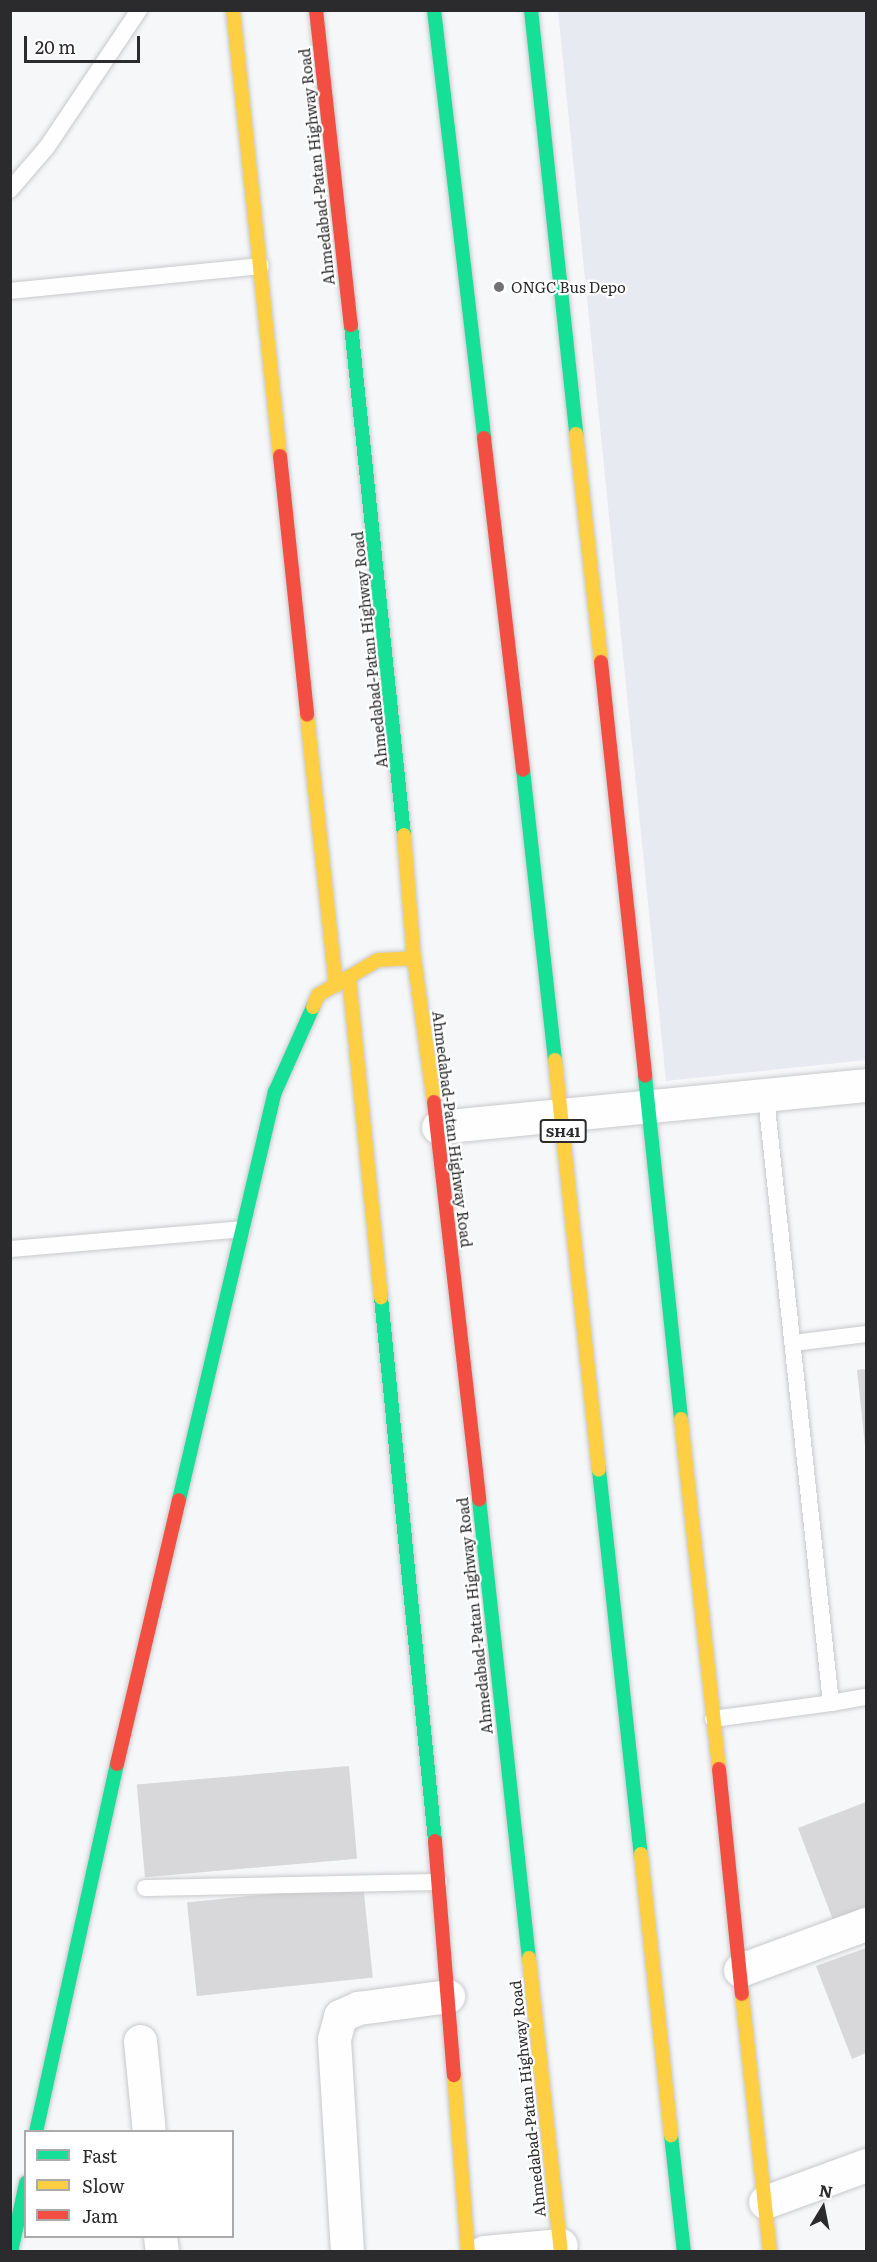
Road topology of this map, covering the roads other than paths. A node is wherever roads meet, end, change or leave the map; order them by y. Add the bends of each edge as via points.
1 (139, 10) edge
2 (233, 10) edge
3 (316, 10) edge
4 (434, 10) edge
5 (531, 10) edge
6 (10, 189) edge
7 (261, 266) junction
8 (10, 291) edge
9 (414, 958) junction
10 (349, 977) junction
11 (336, 985) junction
12 (867, 1085) edge
13 (766, 1098) junction
14 (648, 1108) junction
15 (561, 1114) junction
16 (438, 1127) junction
17 (242, 1229) junction
18 (10, 1249) edge
19 (867, 1334) edge
20 (793, 1343) junction
21 (867, 1697) edge
22 (831, 1703) junction
23 (713, 1719) junction
24 (439, 1882) junction
25 (145, 1888) dead end
26 (867, 1924) edge
27 (740, 1970) junction
28 (448, 1996) junction
29 (140, 2041) dead end
30 (36, 2130) edge
31 (149, 2130) edge
32 (867, 2165) edge
33 (24, 2192) edge
34 (765, 2202) junction
35 (561, 2248) edge
36 (11, 2252) edge
37 (347, 2252) edge
38 (468, 2252) edge
39 (484, 2252) edge
40 (684, 2252) edge
41 (770, 2252) edge

1 - 6 lane via 47,147
2 - 7 street
3 - 9 street, Ahmedabad-Patan Highway Road via 393,709
4 - 15 street, SH41
5 - 14 street
7 - 8 lane
7 - 11 street
9 - 10 street via 378,960
9 - 16 street, Ahmedabad-Patan Highway Road
10 - 11 street
10 - 24 street
11 - 17 street via 318,995 275,1092
12 - 13 street
13 - 14 street
13 - 20 lane
14 - 15 street
14 - 23 street
15 - 16 street
15 - 40 street, SH41
16 - 35 street, Ahmedabad-Patan Highway Road
17 - 18 lane
17 - 30 street via 88,1883
19 - 20 lane
20 - 22 lane
21 - 22 lane
22 - 23 lane
23 - 27 street
24 - 25 lane
24 - 28 street
26 - 27 street
27 - 34 street
28 - 37 street via 358,2008 340,2016 334,2039
28 - 38 street
29 - 31 street
32 - 34 street
33 - 36 street
34 - 41 street
35 - 39 street

